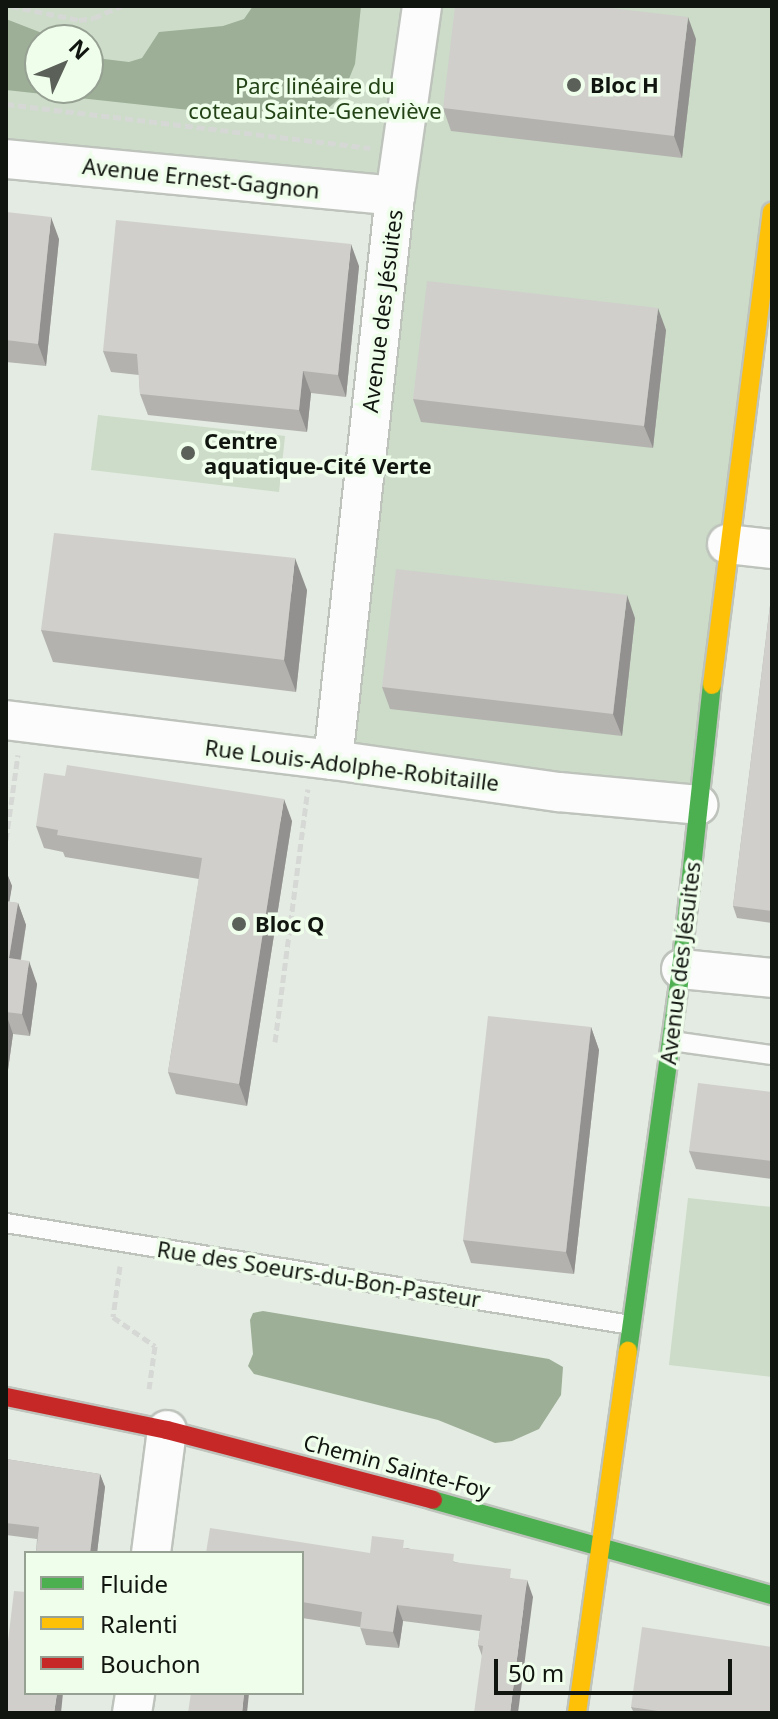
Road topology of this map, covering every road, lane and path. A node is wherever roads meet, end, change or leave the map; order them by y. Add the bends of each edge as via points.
1 (11, 6) edge
2 (121, 6) edge
3 (422, 6) edge
4 (6, 104) edge
5 (375, 148) dead end
6 (6, 159) edge
7 (395, 196) junction
8 (772, 212) edge
9 (727, 544) junction
10 (772, 549) edge
11 (6, 720) edge
12 (322, 760) junction
13 (15, 777) dead end
14 (698, 805) junction
15 (6, 840) edge
16 (681, 969) junction
17 (772, 978) edge
18 (671, 1041) junction
19 (275, 1042) dead end
20 (772, 1055) edge
21 (6, 1223) edge
22 (121, 1241) junction
23 (631, 1325) junction
24 (149, 1391) dead end
25 (6, 1397) edge
26 (167, 1430) junction
27 (599, 1544) junction
28 (151, 1551) edge
29 (772, 1595) edge
30 (577, 1713) edge

1 - 2 path via 79,20
3 - 7 street, Avenue des Jésuites
4 - 5 path
6 - 7 street, Avenue Ernest-Gagnon
7 - 12 street, Avenue des Jésuites
8 - 9 street, Avenue des Jésuites
9 - 10 street
9 - 14 street, Avenue des Jésuites
11 - 12 street, Rue Louis-Adolphe-Robitaille
12 - 14 street, Rue Louis-Adolphe-Robitaille
12 - 19 path
13 - 15 path
14 - 16 street, Avenue des Jésuites
16 - 17 street
16 - 18 street, Avenue des Jésuites
18 - 20 lane
18 - 23 street, Avenue des Jésuites
21 - 22 lane, Rue des Soeurs-du-Bon-Pasteur
22 - 23 lane, Rue des Soeurs-du-Bon-Pasteur
22 - 24 path via 113,1317 155,1346
23 - 27 street, Avenue des Jésuites
25 - 26 street, Chemin Sainte-Foy
26 - 27 street, Chemin Sainte-Foy
26 - 28 street
27 - 29 street, Chemin Sainte-Foy
27 - 30 street, Avenue des Jésuites

